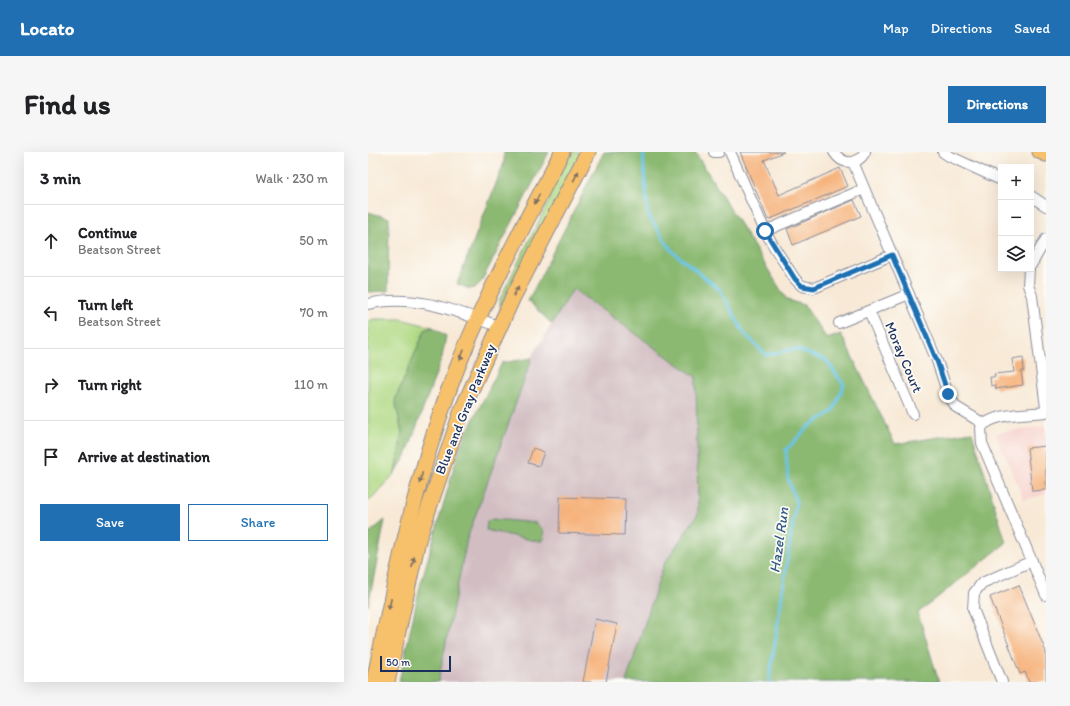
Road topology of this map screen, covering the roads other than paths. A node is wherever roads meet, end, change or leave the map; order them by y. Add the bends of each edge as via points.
1 (562, 152) edge
2 (588, 152) edge
3 (714, 152) edge
4 (719, 152) edge
5 (730, 152) edge
6 (834, 152) edge
7 (865, 152) edge
8 (943, 152) edge
9 (1040, 152) edge
10 (1046, 155) edge
11 (853, 162) junction
12 (998, 179) edge
13 (864, 189) junction
14 (1034, 198) edge
15 (1046, 206) edge
16 (765, 231) junction
17 (1046, 238) edge
18 (892, 255) junction
19 (1034, 260) edge
20 (1029, 272) edge
21 (908, 294) junction
22 (368, 304) edge
23 (870, 311) junction
24 (478, 319) junction
25 (839, 323) dead end
26 (498, 326) junction
27 (1046, 408) edge
28 (1046, 412) edge
29 (913, 414) dead end
30 (984, 424) junction
31 (1032, 562) junction
32 (1046, 595) edge
33 (374, 682) edge
34 (387, 682) edge
35 (1002, 682) edge

1 -> 24 highway, Blue and Gray Parkway
26 -> 2 highway, Blue and Gray Parkway
3 - 4 street
5 - 16 street
6 - 11 street via 842,161
7 - 11 street
8 - 12 street
9 - 10 main road
11 - 13 street
13 - 16 street
13 - 18 street
14 - 15 street
16 - 18 street via 802,286 814,288
17 - 19 street
18 - 21 street
20 - 27 street via 1028,285 1032,296
21 - 23 street
21 - 30 street via 937,361 948,394 956,407
22 - 24 street via 396,300 412,301
23 - 25 street
23 - 29 street, Moray Court
24 - 26 street
24 -> 33 highway, Blue and Gray Parkway via 448,392 423,471 392,593
34 -> 26 highway, Blue and Gray Parkway via 418,540 462,410
28 - 30 street via 997,418
30 - 31 street via 981,428 982,443
31 - 32 street
31 - 35 street via 982,583 974,593 973,609

